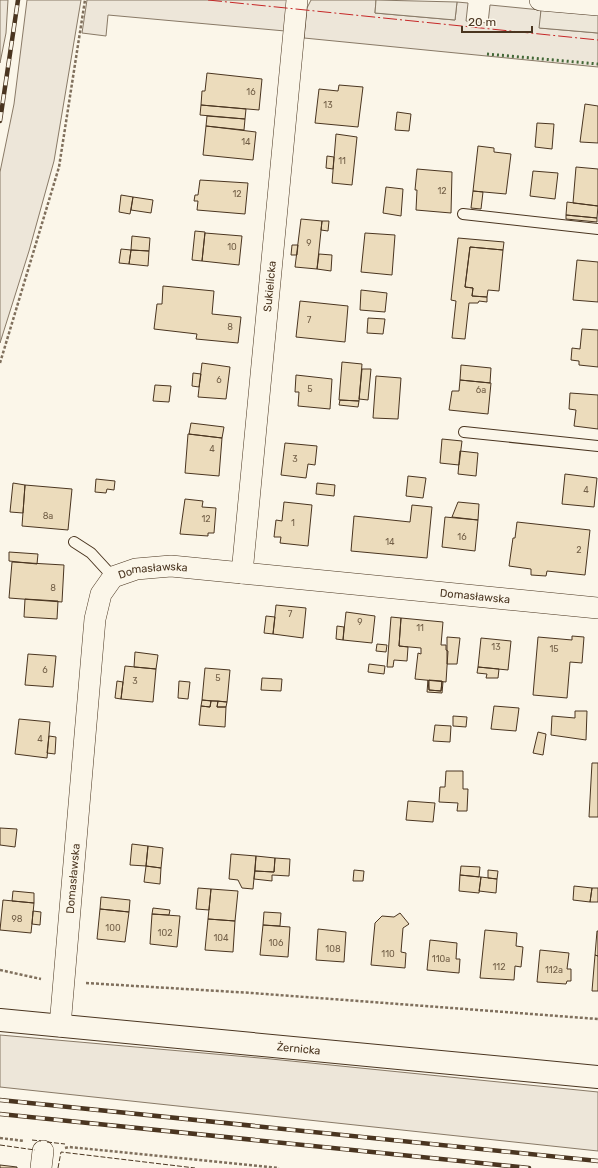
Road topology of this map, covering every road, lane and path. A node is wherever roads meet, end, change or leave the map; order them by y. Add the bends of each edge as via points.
1 (84, 0) edge
2 (297, 0) edge
3 (540, 0) edge
4 (598, 5) edge
5 (463, 214) dead end
6 (598, 229) edge
7 (0, 363) edge
8 (464, 432) dead end
9 (598, 446) edge
10 (74, 542) dead end
11 (242, 573) junction
12 (113, 577) junction
13 (598, 608) edge
14 (0, 970) edge
15 (64, 982) junction
16 (0, 1020) edge
17 (598, 1020) edge
18 (60, 1026) junction
19 (598, 1077) edge
20 (0, 1138) edge
21 (42, 1159) edge
22 (279, 1168) edge

1 - 7 path via 59,167
2 - 11 street, Sukielicka
3 - 4 street
5 - 6 lane
8 - 9 lane
10 - 12 lane via 91,553
11 - 12 street, Domasławska via 171,566 136,569
11 - 13 street, Domasławska
12 - 15 street, Domasławska via 101,594 95,619
14 - 15 path
15 - 17 path
15 - 18 street, Domasławska
16 - 18 street, Żernicka
18 - 19 street, Żernicka
20 - 21 path via 27,1141 38,1150
21 - 22 path via 51,1152 69,1147

